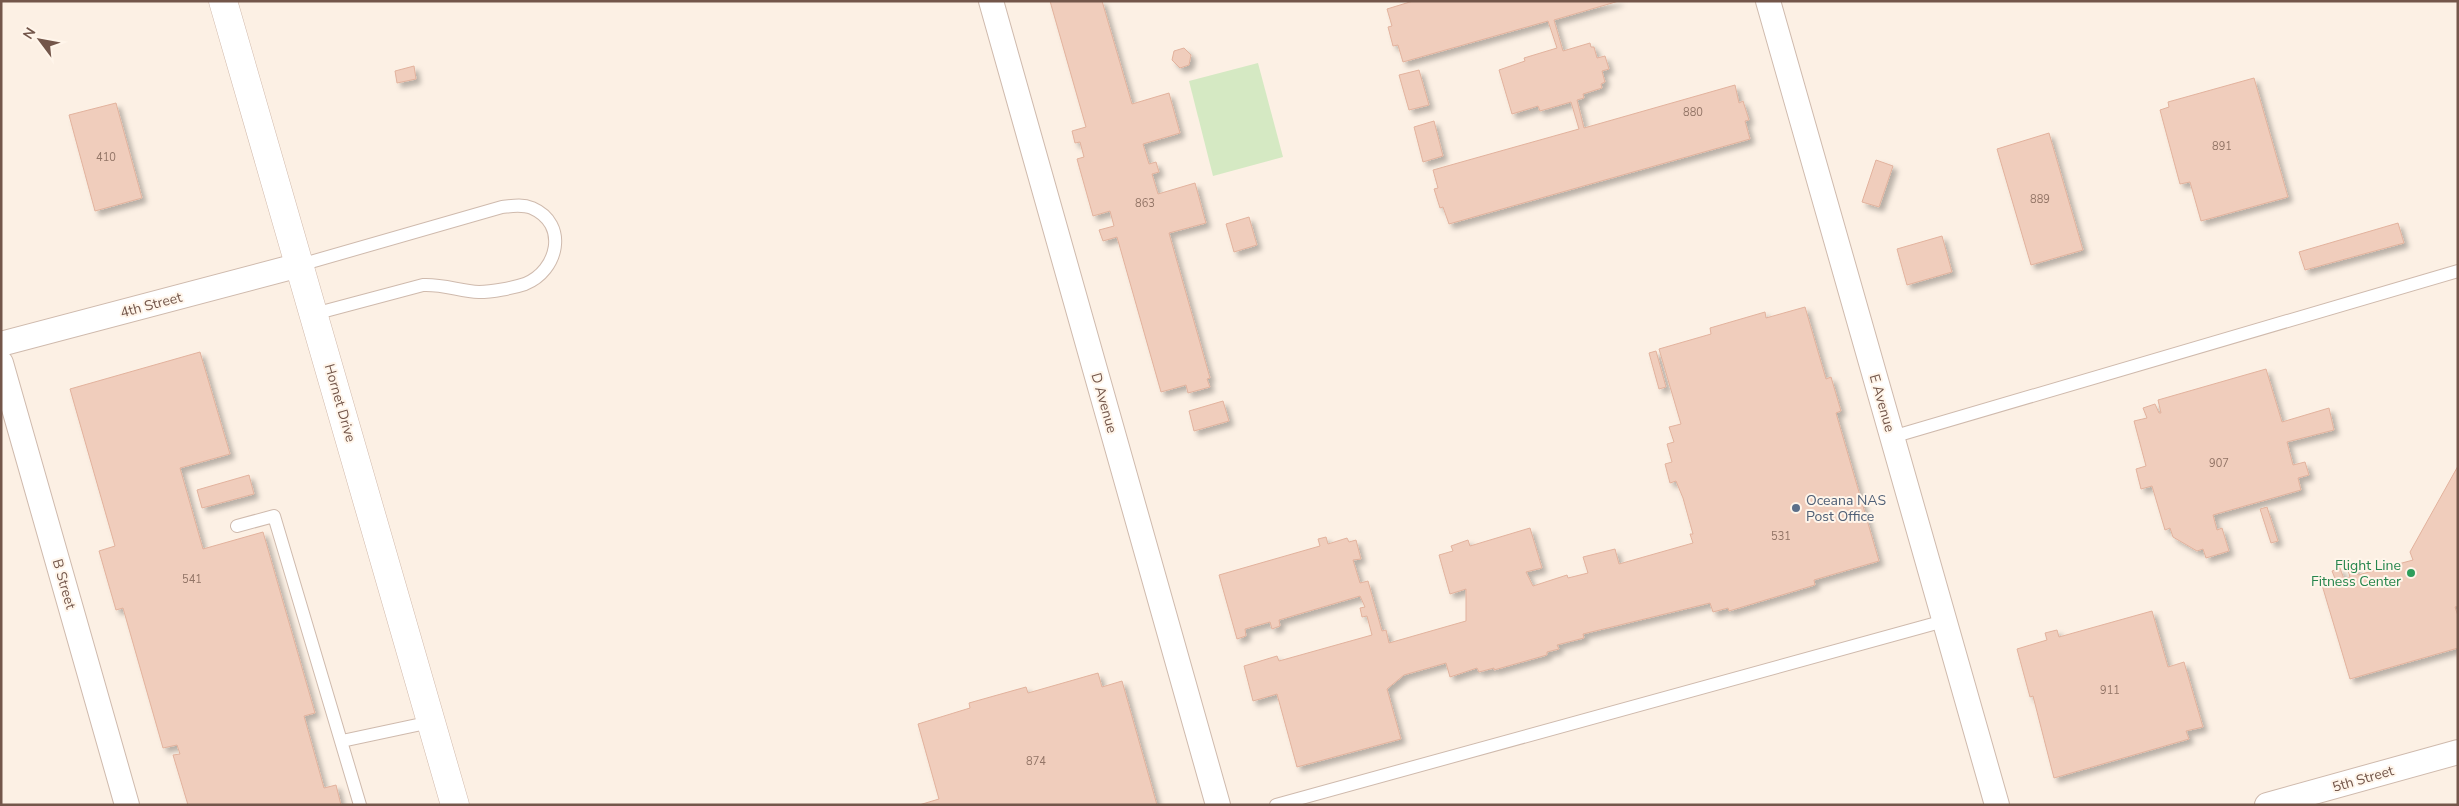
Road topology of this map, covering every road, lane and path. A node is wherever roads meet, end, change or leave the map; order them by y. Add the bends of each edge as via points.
1 (223, 1) edge
2 (991, 1) edge
3 (1768, 1) edge
4 (300, 266) junction
5 (2458, 270) edge
6 (314, 314) junction
7 (1, 344) edge
8 (1, 363) edge
9 (1892, 437) junction
10 (237, 526) dead end
11 (1944, 621) junction
12 (431, 722) junction
13 (342, 741) junction
14 (2458, 752) edge
15 (127, 805) edge
16 (360, 805) edge
17 (454, 805) edge
18 (1218, 805) edge
19 (1276, 805) edge
20 (1997, 805) edge
21 (2267, 805) edge

1 - 4 main road, Hornet Drive
2 - 18 street, D Avenue
3 - 9 street, E Avenue
4 - 6 main road, Hornet Drive
4 - 6 lane via 502,206 532,208 548,219 556,236 550,264 524,284 480,292 439,284 423,286
4 - 7 street, 4th Street
5 - 9 lane
6 - 12 main road, Hornet Drive
8 - 15 street, B Street
9 - 11 street, E Avenue
10 - 13 lane via 274,516
11 - 19 lane
11 - 20 street, E Avenue
12 - 13 lane
12 - 17 main road, Hornet Drive
13 - 16 lane
14 - 21 street, 5th Street

